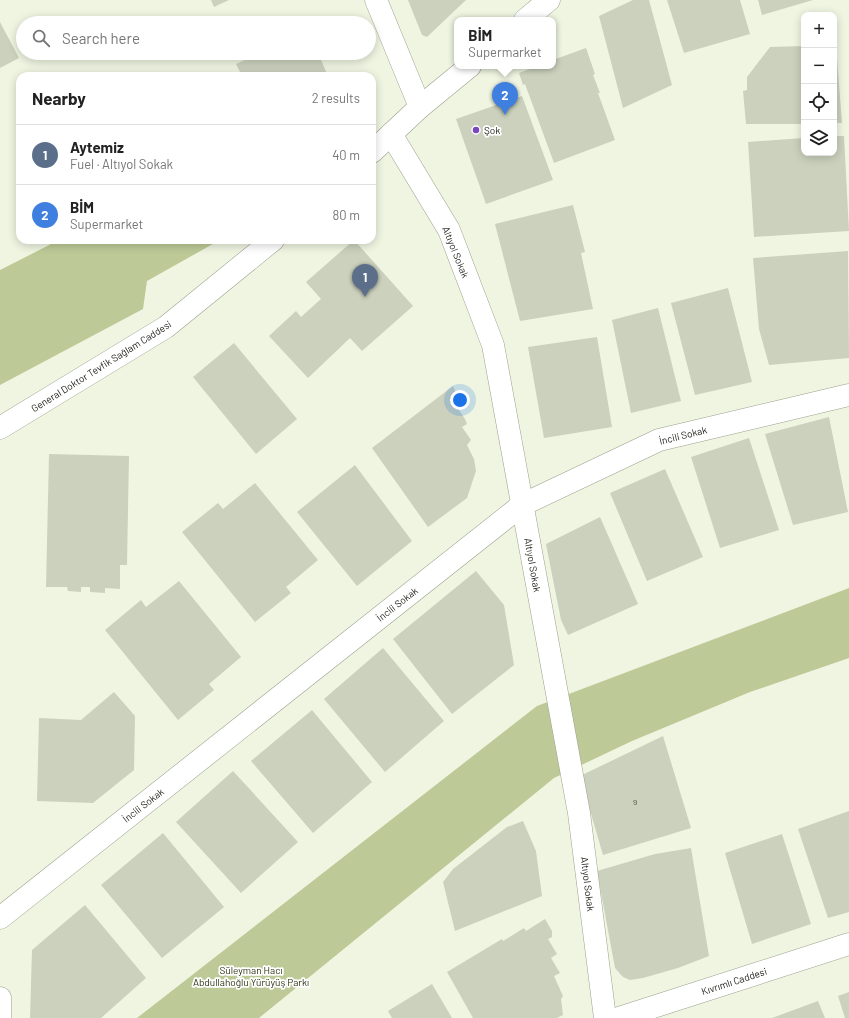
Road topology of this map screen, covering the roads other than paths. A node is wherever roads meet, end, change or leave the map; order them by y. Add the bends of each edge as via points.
1 (376, 0) edge
2 (549, 0) edge
3 (529, 17) edge
4 (466, 69) edge
5 (420, 107) junction
6 (391, 134) junction
7 (376, 148) edge
8 (268, 244) edge
9 (849, 395) edge
10 (0, 428) edge
11 (522, 505) junction
12 (0, 918) edge
13 (849, 944) edge
14 (0, 998) edge
15 (0, 1018) edge
16 (605, 1018) edge
17 (619, 1018) edge

1 - 5 street
2 - 3 street
4 - 5 street
5 - 6 street
6 - 7 street
6 - 11 street, Altıyol Sokak via 449,230 493,345
8 - 10 street, General Doktor Tevfik Sağlam Caddesi via 166,327
9 - 11 street, İncili Sokak via 659,440
11 - 12 street, İncili Sokak
11 - 16 street, Altıyol Sokak via 579,813
13 - 17 street, Kıvrımlı Caddesi
14 - 15 street

